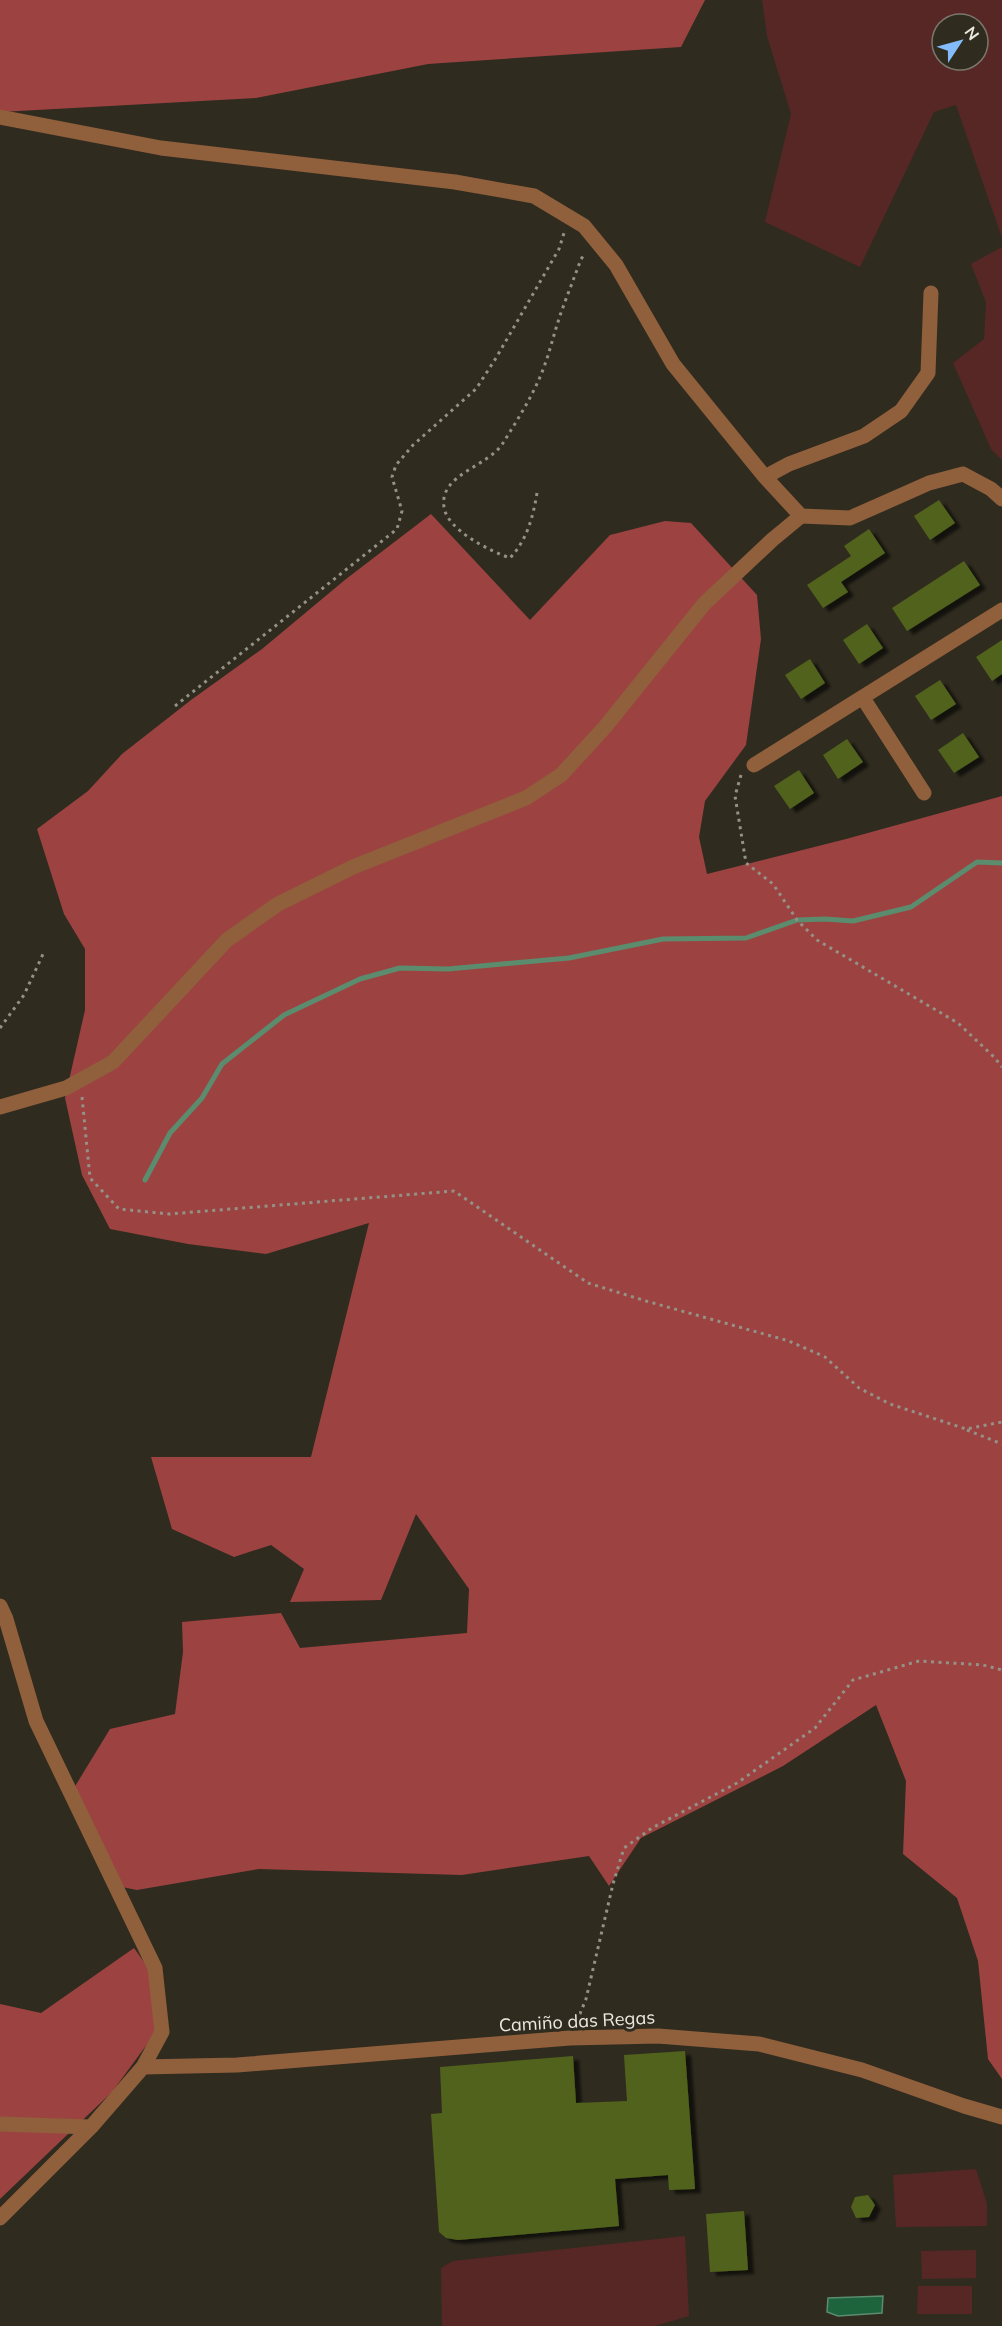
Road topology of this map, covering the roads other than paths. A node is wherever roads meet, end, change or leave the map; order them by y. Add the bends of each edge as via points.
1 (0, 117) edge
2 (931, 293) dead end
3 (765, 477) junction
4 (1002, 499) edge
5 (801, 516) junction
6 (1002, 610) edge
7 (863, 698) junction
8 (754, 765) road end
9 (924, 793) dead end
10 (0, 1107) edge
11 (0, 1606) edge
12 (143, 2067) junction
13 (1002, 2117) edge
14 (0, 2124) edge
15 (92, 2127) junction
16 (0, 2217) edge

1 - 3 street via 162,148 456,182 534,196 584,226 616,265 673,364
2 - 3 street via 928,373 900,411 864,436
3 - 5 street
4 - 5 street via 963,474 929,483 850,518
5 - 10 street via 704,604 561,775 526,798 353,867 278,904 227,940 113,1062 66,1088
6 - 7 street
7 - 8 street
7 - 9 street
11 - 12 street via 36,1721 156,1968 162,2032
12 - 13 street, Camiño das Regas via 237,2065 570,2038 658,2036 759,2044 862,2070
12 - 15 street
14 - 15 street
15 - 16 street

